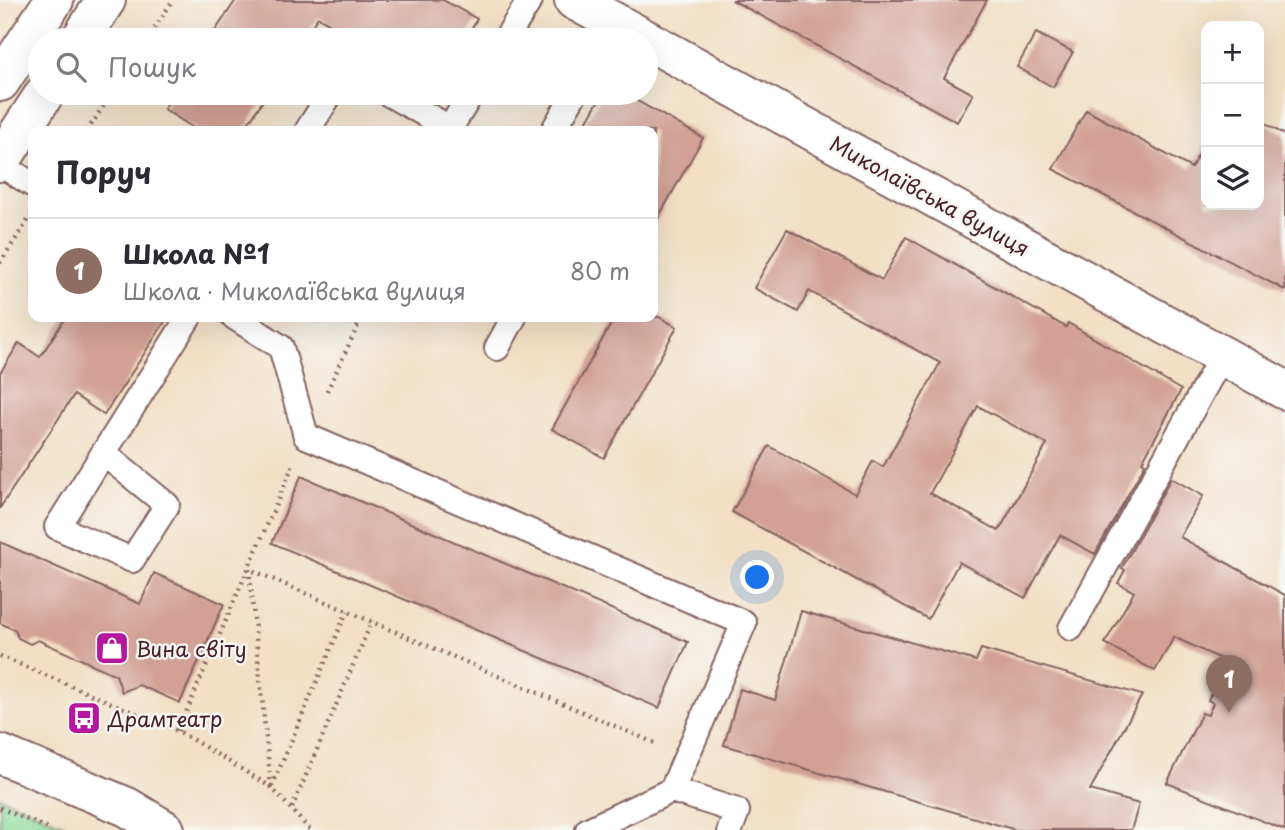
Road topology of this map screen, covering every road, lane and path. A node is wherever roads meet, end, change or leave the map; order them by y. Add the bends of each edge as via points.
1 (54, 0) edge
2 (106, 0) edge
3 (173, 0) edge
4 (530, 0) edge
5 (574, 0) edge
6 (36, 28) edge
7 (88, 28) edge
8 (155, 28) edge
9 (512, 28) edge
10 (607, 28) edge
11 (28, 39) edge
12 (658, 56) edge
13 (0, 82) edge
14 (38, 105) edge
15 (104, 105) edge
16 (323, 105) edge
17 (409, 105) edge
18 (464, 105) edge
19 (568, 105) edge
20 (90, 126) edge
21 (310, 126) edge
22 (446, 126) edge
23 (451, 126) edge
24 (556, 126) edge
25 (0, 163) edge
26 (28, 182) edge
27 (28, 220) edge
28 (0, 263) edge
29 (186, 322) edge
30 (242, 322) edge
31 (360, 322) edge
32 (511, 322) edge
33 (497, 348) dead end
34 (1222, 356) junction
35 (1285, 390) edge
36 (306, 436) junction
37 (103, 453) junction
38 (249, 569) junction
39 (348, 611) junction
40 (372, 621) junction
41 (1071, 628) dead end
42 (0, 656) edge
43 (178, 731) junction
44 (0, 754) edge
45 (687, 756) junction
46 (271, 787) junction
47 (672, 790) junction
48 (0, 808) edge
49 (292, 808) junction
50 (51, 830) edge
51 (165, 830) edge
52 (310, 830) edge
53 (589, 830) edge
54 (730, 830) edge

1 - 6 street
2 - 7 street
3 - 8 path
4 - 9 lane
5 - 10 street, Миколаївська вулиця
11 - 13 street
12 - 34 street, Миколаївська вулиця
14 - 25 street
15 - 20 path
16 - 21 lane
17 - 22 lane
18 - 23 lane
19 - 24 lane
25 - 26 lane
27 - 28 path
29 - 37 lane
30 - 36 lane via 281,347
31 - 36 path
32 - 33 lane
34 - 35 street, Миколаївська вулиця
34 - 41 lane
36 - 38 path
36 - 45 lane via 744,623
37 - 37 lane via 57,527 132,560 167,505
38 - 39 path
38 - 43 path
38 - 46 path
39 - 40 path
39 - 46 path
40 - 45 path
40 - 49 path
42 - 43 path
43 - 46 path
44 - 51 street via 127,807
45 - 47 lane
46 - 49 path
47 - 53 lane
47 - 54 lane via 737,811
48 - 50 path
49 - 52 path

